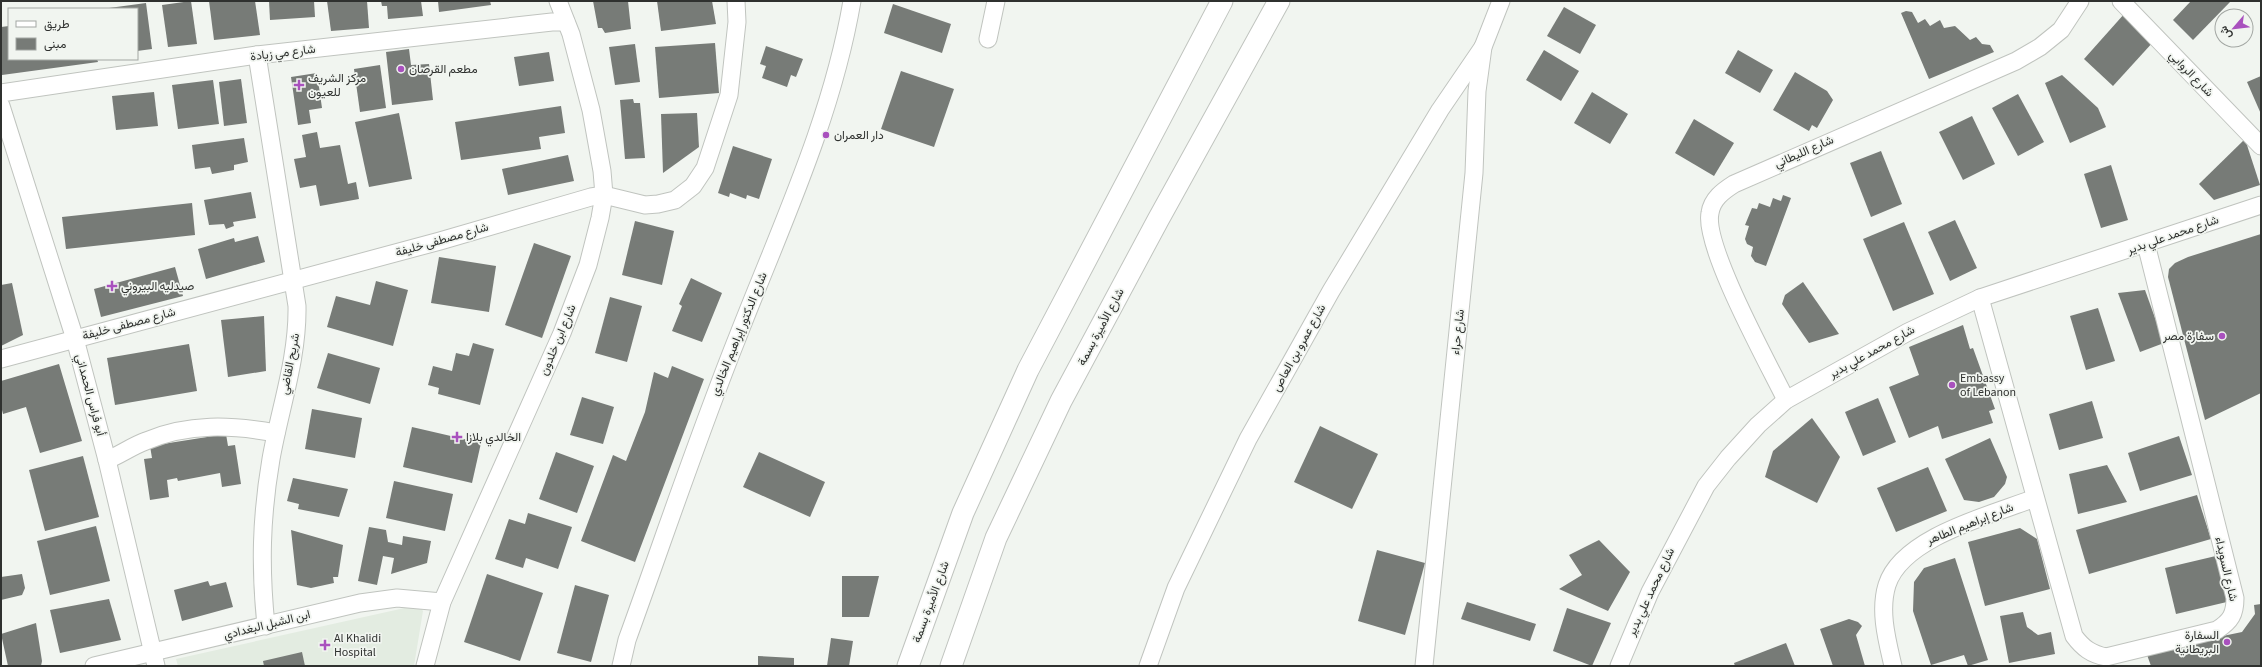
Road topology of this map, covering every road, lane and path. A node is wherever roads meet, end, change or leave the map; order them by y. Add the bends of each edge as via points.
1 (558, 1) edge
2 (736, 1) edge
3 (852, 1) edge
4 (996, 1) edge
5 (1222, 1) edge
6 (1279, 1) edge
7 (1501, 1) edge
8 (2080, 1) edge
9 (2121, 1) edge
10 (566, 22) junction
11 (988, 39) dead end
12 (1482, 47) junction
13 (257, 56) junction
14 (1, 93) edge
15 (1, 106) edge
16 (2261, 146) edge
17 (604, 195) junction
18 (2261, 205) edge
19 (2146, 244) junction
20 (292, 282) junction
21 (1980, 298) junction
22 (75, 339) junction
23 (1, 359) edge
24 (1786, 400) junction
25 (276, 433) junction
26 (107, 460) junction
27 (2034, 498) junction
28 (442, 602) junction
29 (266, 626) junction
30 (154, 659) edge
31 (94, 666) edge
32 (425, 666) edge
33 (621, 666) edge
34 (908, 666) edge
35 (951, 666) edge
36 (1148, 666) edge
37 (1424, 666) edge
38 (1619, 666) edge
39 (1893, 666) edge

1 - 10 street, شارع ابن خلدون
2 - 17 street, شارع مصطفى خليفة via 737,22 729,95 705,168 693,186 674,200 658,204 645,205
3 - 33 street, شارع الدكتور إبراهيم الخالدي via 829,99 788,214 713,399
4 - 11 street
5 - 34 main road, شارع الأميرة بسمة via 1028,370 963,513
6 - 35 main road, شارع الأميرة بسمة via 1061,401 996,538
7 - 12 street, شارع حراء
8 - 24 street, شارع الليطاني via 2061,30 2040,47 2016,61 1741,181 1721,193 1713,202 1709,214 1712,239 1729,282
9 - 16 street, شارع الروابي
10 - 13 street, شارع مي زيادة
10 - 17 street, شارع ابن خلدون via 591,110
12 - 36 street, شارع عمرو بن العاص via 1440,110 1330,291 1252,432 1176,588
12 - 37 street, شارع حراء via 1477,91 1474,173
13 - 14 street, شارع مي زيادة
13 - 20 street, شريح القاضي
15 - 22 street, أبو فراس الحمداني
17 - 20 street, شارع مصطفى خليفة
17 - 28 street, شارع ابن خلدون via 588,265 562,333
18 - 19 street, شارع محمد علي بدير
19 - 21 street, شارع محمد علي بدير
19 - 27 street, شارع السويداء via 2235,598 2232,618 2217,630 2106,657 2089,652 2074,636 2069,622
20 - 22 street, شارع مصطفى خليفة
20 - 25 street, شريح القاضي via 297,306 297,332
21 - 24 street, شارع محمد علي بدير via 1908,332
21 - 27 street, شارع السويداء
22 - 23 street, شارع مصطفى خليفة
22 - 26 street, أبو فراس الحمداني
24 - 38 street, شارع محمد علي بدير via 1758,425 1706,486 1650,592
25 - 26 street via 201,426 159,436
25 - 29 street, شريح القاضي via 263,513 261,546
26 - 30 street, أبو فراس الحمداني
27 - 39 street, شارع إبراهيم الطاهر via 1925,542 1894,569 1887,585 1884,618
28 - 29 street, ابن الشبل البغدادي via 397,598 377,600
28 - 32 street, شارع ابن خلدون
29 - 30 street, ابن الشبل البغدادي
30 - 31 street, ابن الشبل البغدادي

